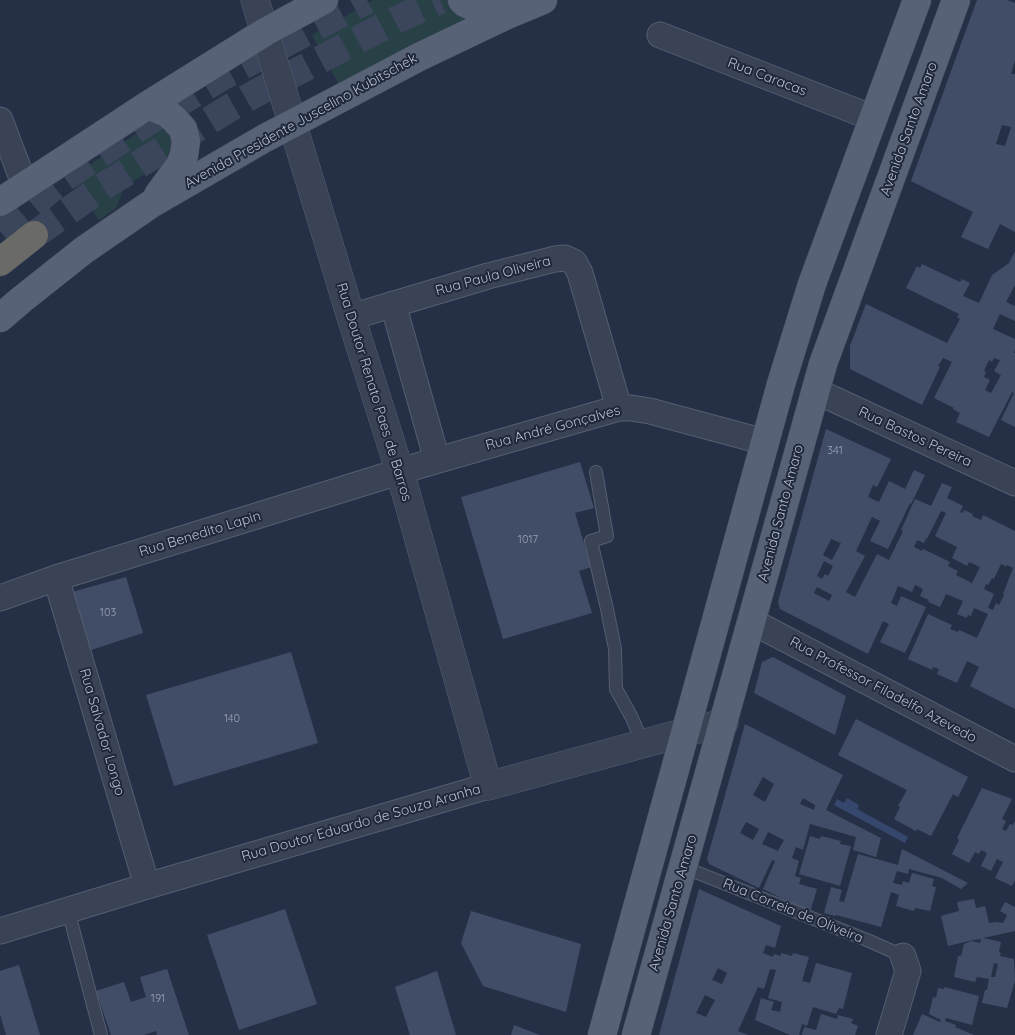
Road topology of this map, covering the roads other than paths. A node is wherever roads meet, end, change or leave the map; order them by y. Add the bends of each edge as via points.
1 (255, 0) edge
2 (324, 0) edge
3 (462, 0) edge
4 (543, 0) edge
5 (917, 0) edge
6 (956, 0) edge
7 (507, 15) junction
8 (264, 32) junction
9 (660, 35) dead end
10 (148, 105) junction
11 (873, 118) junction
12 (0, 120) edge
13 (292, 124) junction
14 (25, 186) junction
15 (0, 201) edge
16 (151, 204) junction
17 (34, 235) tunnel mouth
18 (0, 262) edge
19 (393, 304) junction
20 (351, 317) junction
21 (0, 318) edge
22 (816, 391) junction
23 (619, 408) junction
24 (765, 442) junction
25 (437, 460) junction
26 (400, 472) junction
27 (596, 472) dead end
28 (1015, 483) edge
29 (56, 578) junction
30 (0, 598) edge
31 (751, 621) junction
32 (724, 722) junction
33 (686, 732) junction
34 (642, 744) junction
35 (1015, 759) edge
36 (488, 786) junction
37 (683, 867) junction
38 (147, 886) junction
39 (68, 910) junction
40 (0, 931) edge
41 (903, 956) joint
42 (101, 1035) edge
43 (602, 1035) edge
44 (636, 1035) edge
45 (889, 1035) edge

1 - 8 street, Rua Doutor Renato Paes de Barros
2 - 8 main road
3 - 7 main road via 483,11
4 - 7 main road, Avenida Presidente Juscelino Kubitschek
5 - 11 main road
6 - 22 main road, Avenida Santo Amaro
7 - 13 main road, Avenida Presidente Juscelino Kubitschek
8 - 10 main road
8 - 13 street, Rua Doutor Renato Paes de Barros
9 - 11 street, Rua Caracas
10 - 14 main road
10 - 16 main road via 175,120 183,129 186,142 180,165
11 - 24 main road via 812,284
12 - 14 street
13 - 16 main road, Avenida Presidente Juscelino Kubitschek
13 - 20 street, Rua Doutor Renato Paes de Barros
14 - 15 main road
16 - 21 main road, Avenida Presidente Juscelino Kubitschek via 84,250
17 - 18 highway
19 - 20 street, Rua Paula Oliveira
19 - 23 street, Rua Paula Oliveira via 555,259 565,258 574,262
19 - 25 street
20 - 26 street, Rua Doutor Renato Paes de Barros
22 - 28 street, Rua Bastos Pereira
22 - 31 main road, Avenida Santo Amaro
23 - 24 street, Rua André Gonçalves via 650,411
23 - 25 street, Rua André Gonçalves
24 - 33 main road
25 - 26 street, Rua André Gonçalves
26 - 29 street, Rua Benedito Lapin
26 - 36 street, Rua Doutor Renato Paes de Barros
27 - 34 lane via 607,536 591,541 615,649 616,689
29 - 30 street, Rua Benedito Lapin
29 - 38 street, Rua Salvador Longo
31 - 32 main road, Avenida Santo Amaro
31 - 35 street, Rua Professor Filadelfo Azevedo
32 - 33 street, Rua Doutor Eduardo de Souza Aranha
32 - 37 main road, Avenida Santo Amaro
33 - 34 street, Rua Doutor Eduardo de Souza Aranha
33 - 43 main road
34 - 36 street, Rua Doutor Eduardo de Souza Aranha
36 - 38 street, Rua Doutor Eduardo de Souza Aranha
37 - 41 lane, Rua Correia de Oliveira
37 - 44 main road, Avenida Santo Amaro
38 - 39 street, Rua Doutor Eduardo de Souza Aranha
39 - 40 street, Rua Doutor Eduardo de Souza Aranha
39 - 42 lane
41 - 45 street via 908,971

